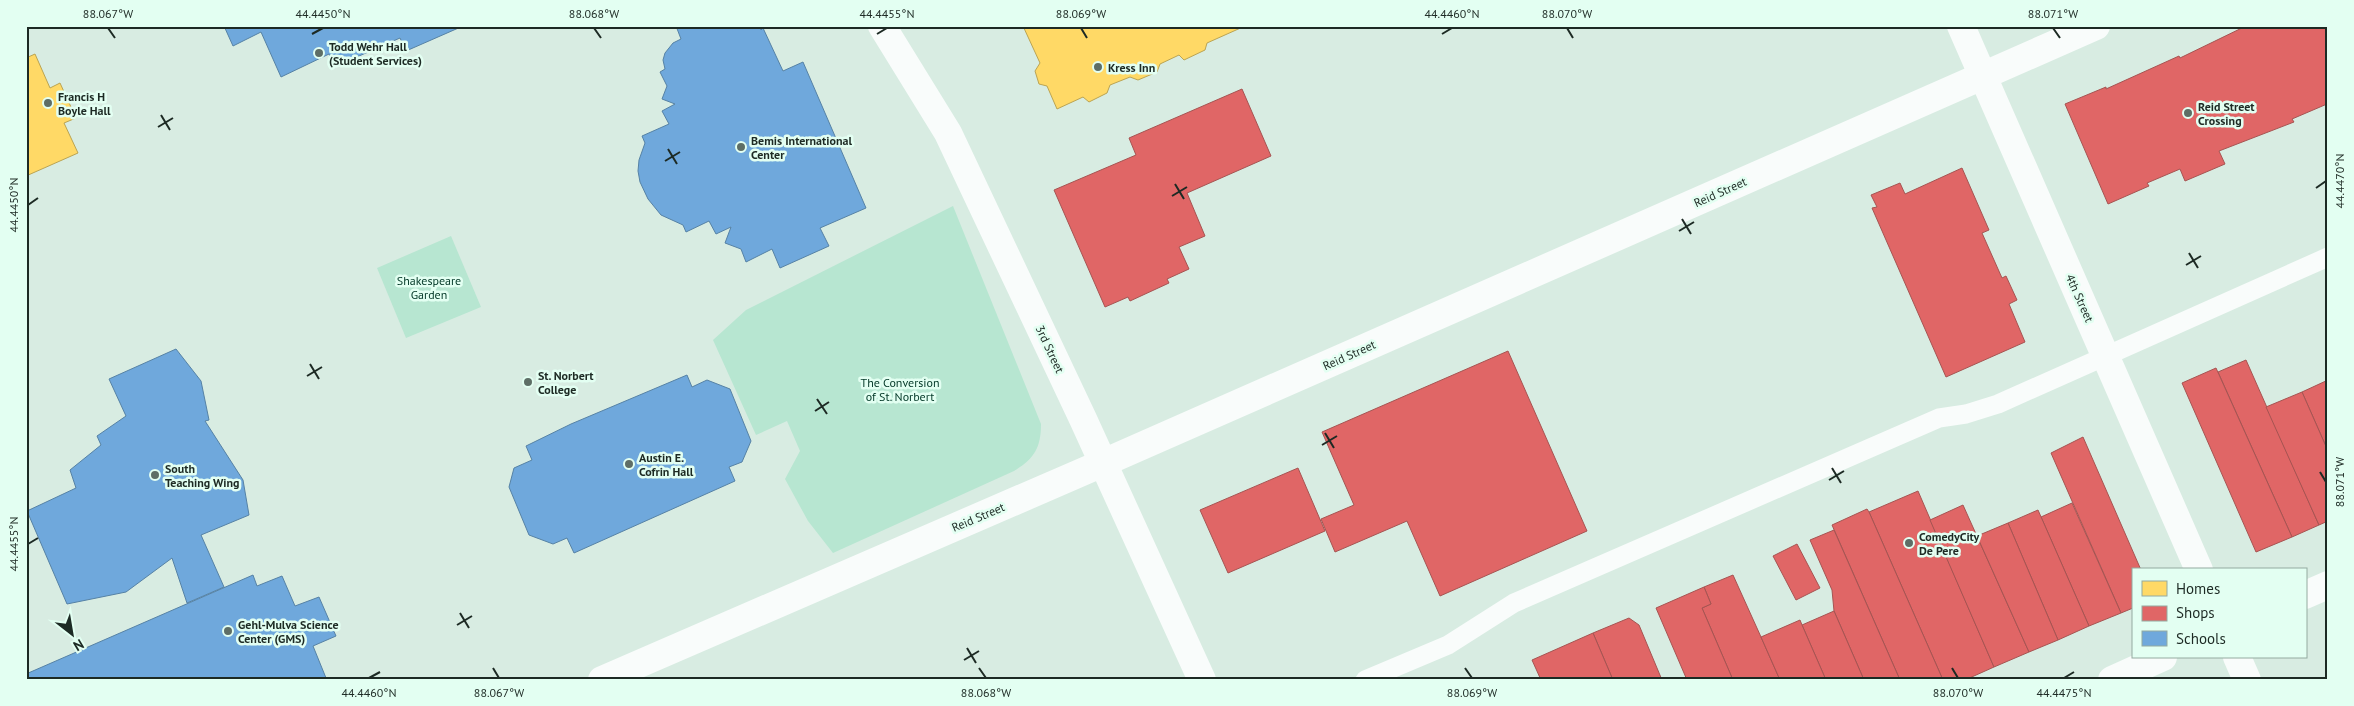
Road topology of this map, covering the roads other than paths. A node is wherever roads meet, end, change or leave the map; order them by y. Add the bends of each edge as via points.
1 (882, 26) edge
2 (1961, 26) edge
3 (2096, 26) edge
4 (1983, 76) junction
5 (2328, 257) edge
6 (2105, 355) junction
7 (1103, 463) junction
8 (2198, 568) edge
9 (2328, 585) edge
10 (2306, 595) edge
11 (2161, 658) edge
12 (2237, 658) edge
13 (602, 680) edge
14 (1202, 680) edge
15 (1364, 680) edge
16 (2112, 680) edge
17 (2247, 680) edge

1 - 7 main road, 3rd Street via 948,133
2 - 4 main road, 4th Street
3 - 4 main road, Reid Street
4 - 6 main road, 4th Street
4 - 7 main road, Reid Street
5 - 6 lane
6 - 8 main road, 4th Street
6 - 15 lane via 1998,404 1939,418 1654,541 1514,603 1448,645
7 - 13 main road, Reid Street
7 - 14 main road, 3rd Street
9 - 10 main road
11 - 16 main road
12 - 17 main road

